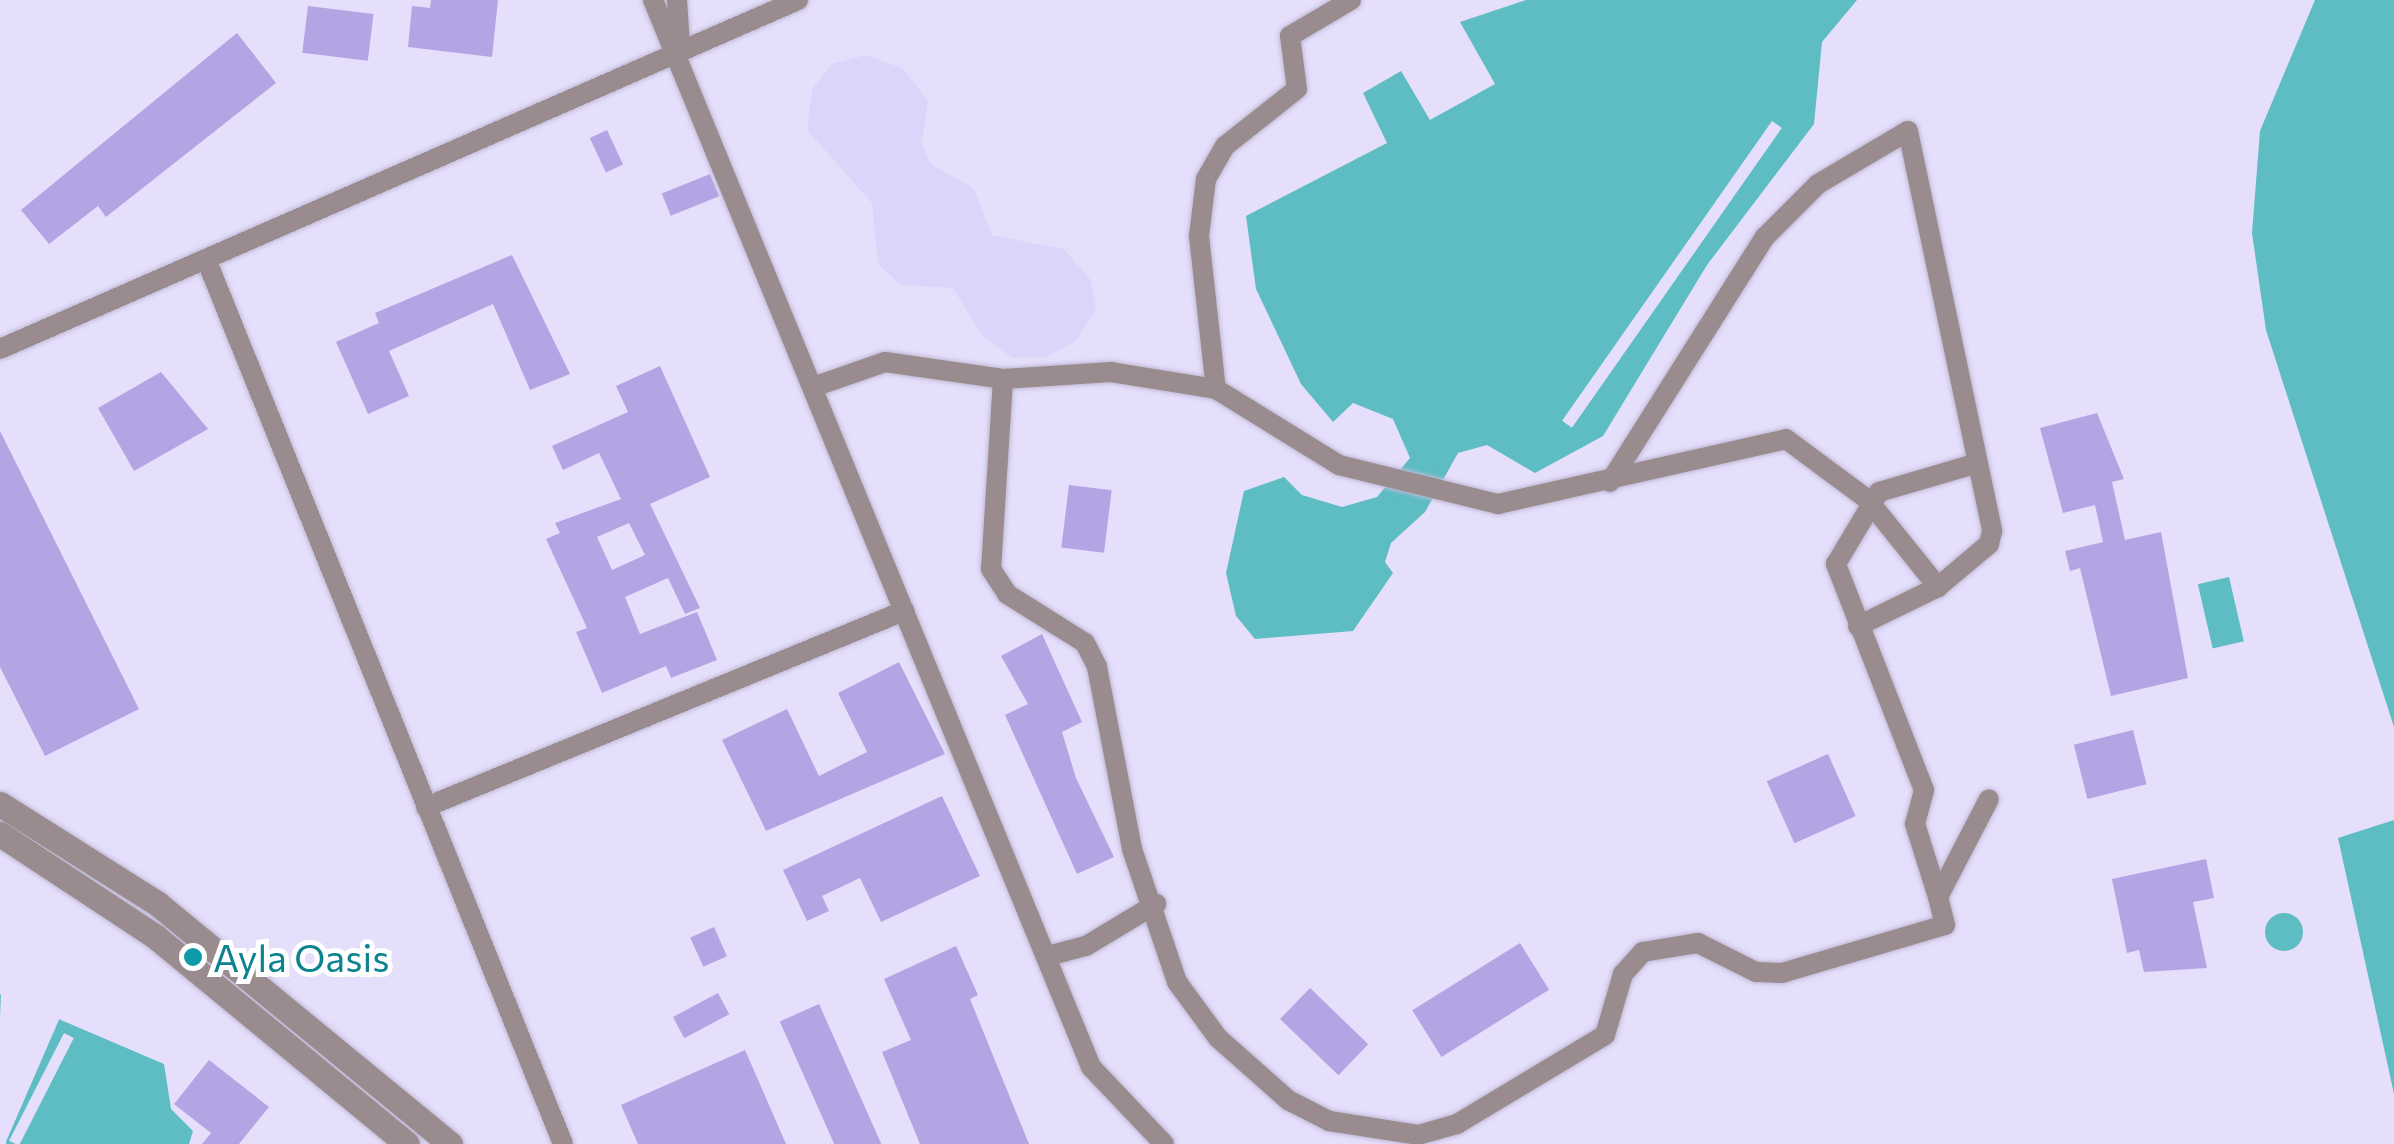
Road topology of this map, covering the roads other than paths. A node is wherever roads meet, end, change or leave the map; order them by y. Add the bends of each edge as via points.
1 (653, 0) edge
2 (677, 0) edge
3 (798, 0) edge
4 (1351, 0) edge
5 (681, 57) junction
6 (206, 259) junction
7 (0, 349) edge
8 (1004, 379) junction
9 (816, 386) junction
10 (1216, 390) junction
11 (1976, 464) junction
12 (1610, 482) junction
13 (1868, 500) junction
14 (1938, 587) junction
15 (904, 611) junction
16 (1858, 626) junction
17 (1989, 799) dead end
18 (0, 804) edge
19 (426, 807) junction
20 (0, 834) edge
21 (1938, 897) junction
22 (1156, 904) junction
23 (219, 954) junction
24 (1048, 956) junction
25 (201, 974) junction
26 (407, 1144) edge
27 (450, 1144) edge
28 (563, 1144) edge
29 (1164, 1144) edge

1 - 5 street
2 - 5 street
3 - 5 street
4 - 10 street via 1290,36 1297,89 1225,146 1206,179 1199,236
5 - 6 street
5 - 9 street
6 - 7 street
6 - 19 street
8 - 9 street via 886,362
8 - 10 street via 1111,372
8 - 22 street via 990,570 1007,594 1091,655 1132,849
9 - 15 street
10 - 12 street via 1317,455 1478,502 1519,504
11 - 12 street via 1908,132 1818,184 1764,237
11 - 13 street via 1892,484
11 - 14 street via 1989,544
12 - 13 street via 1776,438 1806,449
13 - 14 street
13 - 16 street via 1836,564
14 - 16 street
15 - 19 street
15 - 24 street
16 - 21 street via 1924,790 1915,824
17 - 21 street
18 - 23 street via 98,861
19 - 28 street
20 - 25 street
21 - 22 street via 1944,926 1782,973 1756,972 1698,943 1644,952 1623,974 1605,1036 1506,1103 1418,1135 1330,1121 1252,1072 1177,982
22 - 24 street via 1086,946
23 - 25 street
23 - 27 street
24 - 29 street via 1097,1077
25 - 26 street

